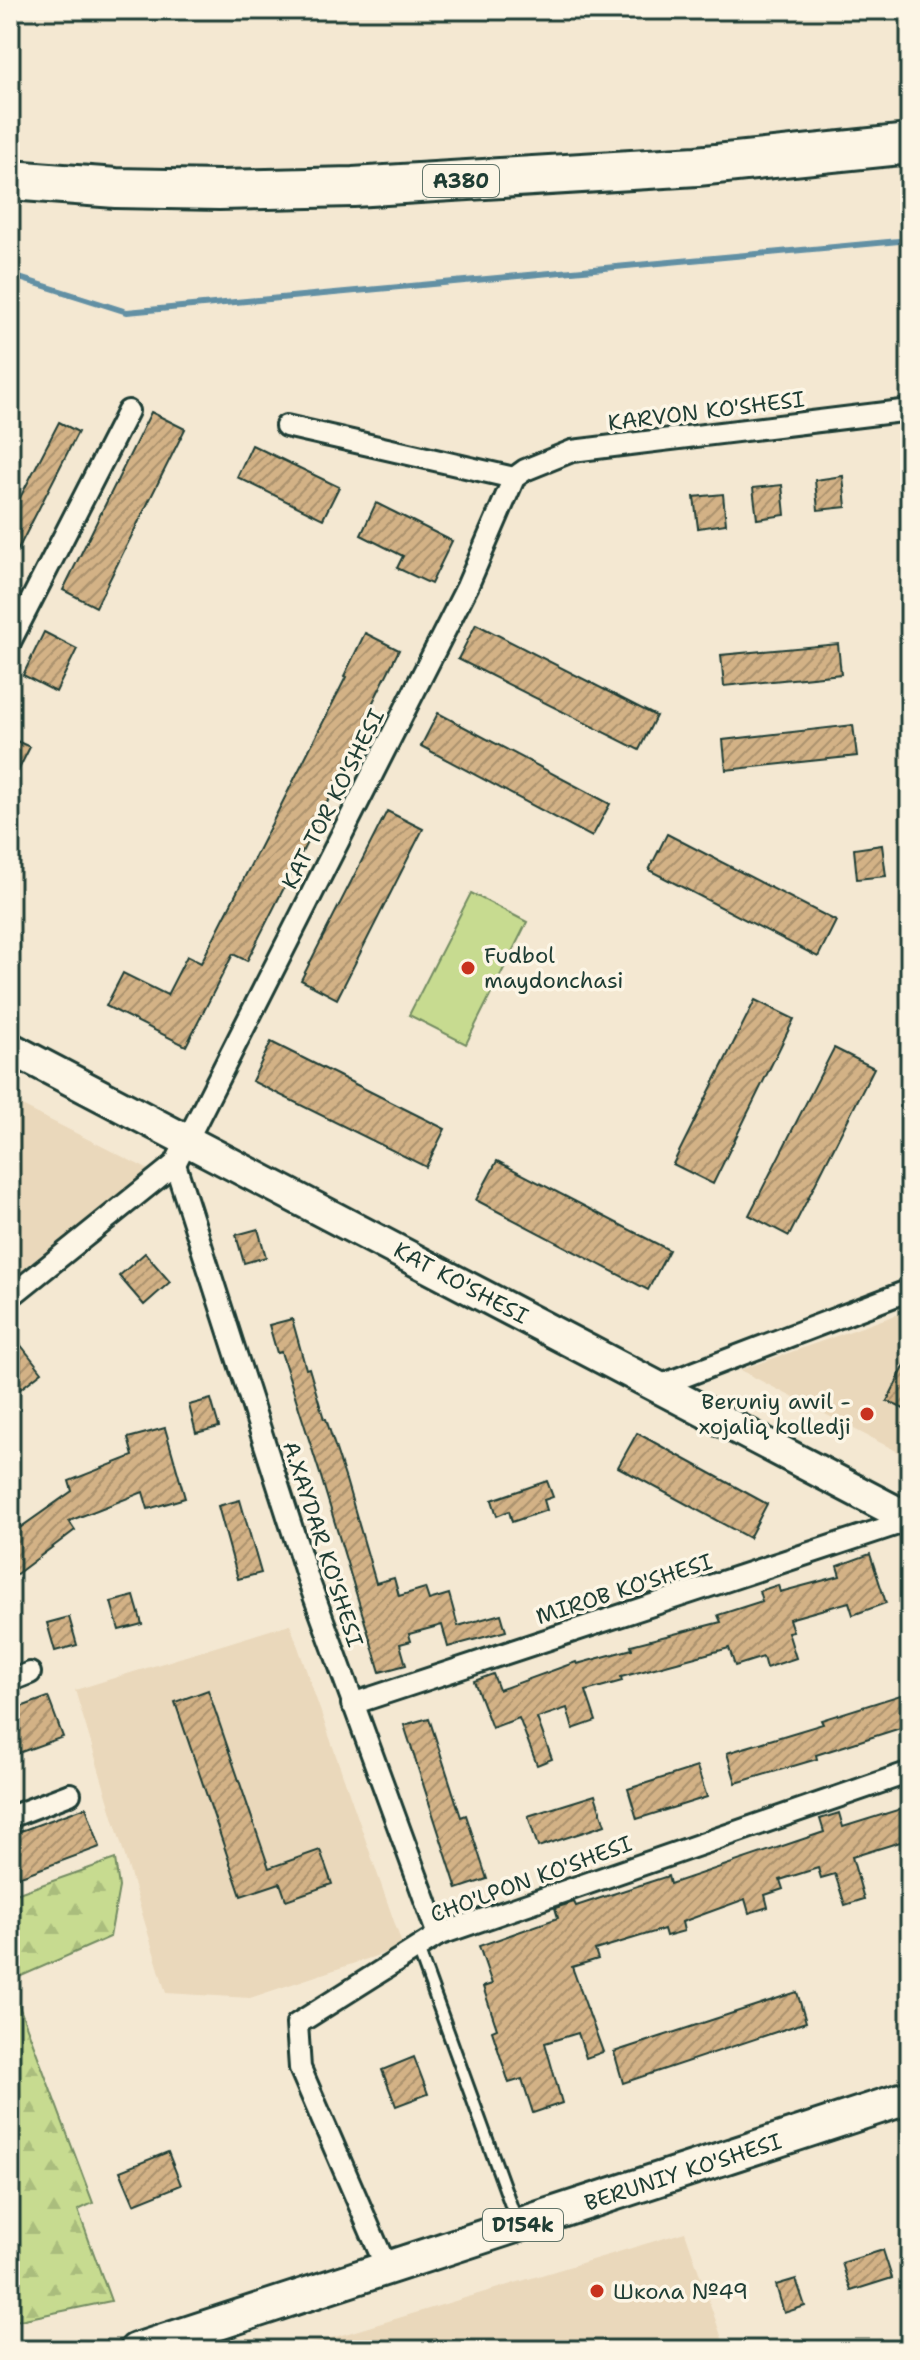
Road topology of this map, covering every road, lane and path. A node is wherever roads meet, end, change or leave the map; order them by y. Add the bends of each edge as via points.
1 (910, 144) edge
2 (10, 180) edge
3 (910, 410) edge
4 (128, 411) dead end
5 (286, 426) dead end
6 (514, 478) junction
7 (10, 642) edge
8 (10, 1048) edge
9 (181, 1151) junction
10 (910, 1290) edge
11 (10, 1297) edge
12 (659, 1386) junction
13 (910, 1519) edge
14 (30, 1673) dead end
15 (10, 1681) edge
16 (352, 1704) junction
17 (910, 1772) edge
18 (70, 1794) dead end
19 (10, 1817) edge
20 (438, 1935) junction
21 (418, 1949) junction
22 (910, 2097) edge
23 (518, 2227) junction
24 (387, 2269) junction
25 (174, 2344) edge
26 (136, 2350) edge

1 - 2 highway, A380 via 697,166 353,187 130,188
3 - 6 street, KARVON KO'SHESI via 572,451
4 - 7 street
5 - 6 street
6 - 9 street, KAT TOR KO'SHESI via 467,587
8 - 9 street, KAT KO'SHESI
9 - 11 street
9 - 12 street, KAT KO'SHESI
9 - 16 street, A.XAYDAR KO'SHESI via 309,1582
10 - 12 street
12 - 13 street, KAT KO'SHESI
13 - 16 street, MIROB KO'SHESI
14 - 15 street
16 - 20 street, A.XAYDAR KO'SHESI
17 - 20 street, CHO'LPON KO'SHESI
18 - 19 street
20 - 21 street, CHO'LPON KO'SHESI
21 - 23 lane
21 - 24 street, CHO'LPON KO'SHESI via 297,2024 300,2068
22 - 23 main road, BERUNIY KO'SHESI / D154k
23 - 24 main road, BERUNIY KO'SHESI / D154k
24 - 25 main road, BERUNIY KO'SHESI / D154k
25 - 26 main road, BERUNIY KO'SHESI / D154k

